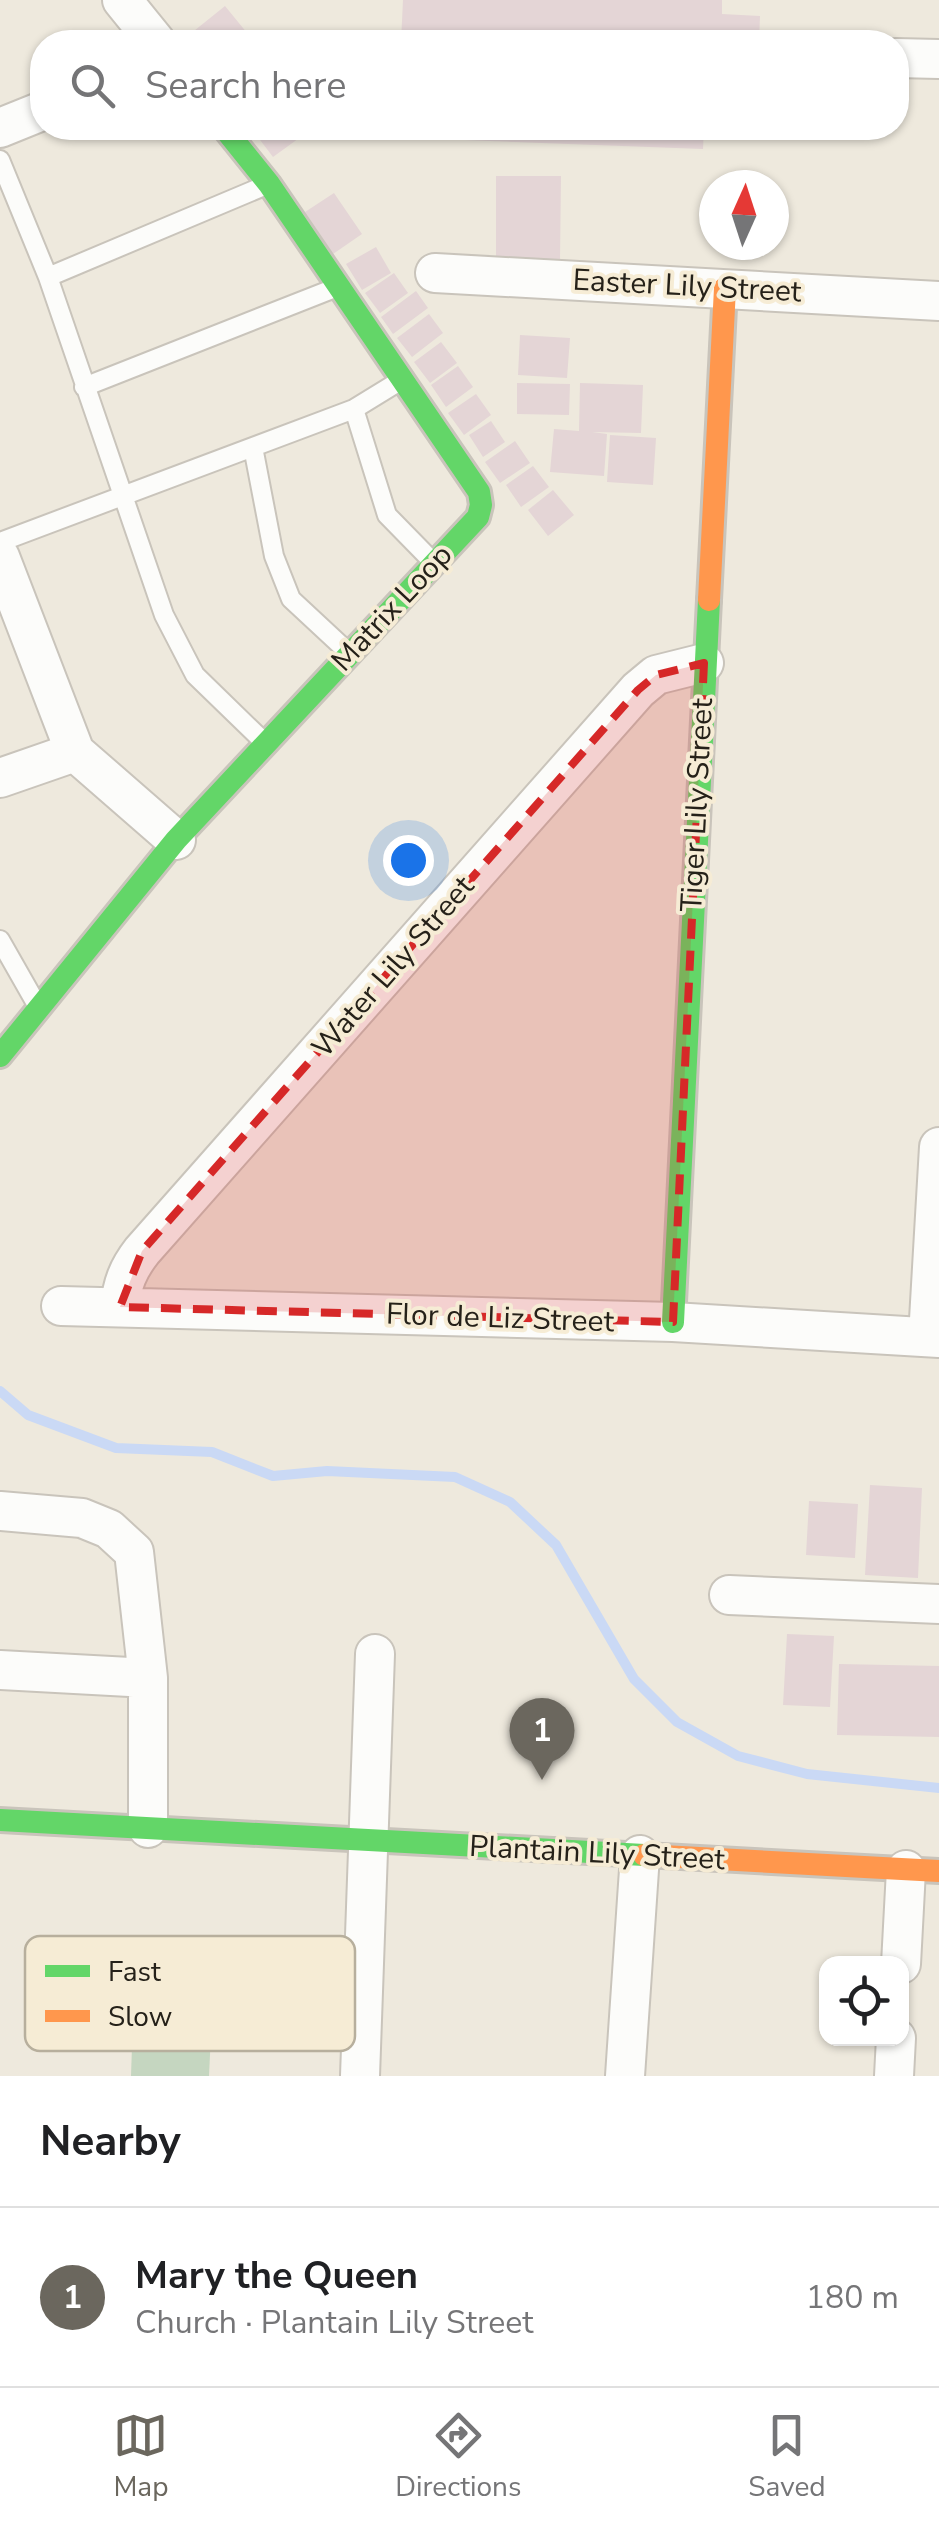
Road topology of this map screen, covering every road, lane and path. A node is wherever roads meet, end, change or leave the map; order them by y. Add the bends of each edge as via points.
1 (122, 0) edge
2 (146, 30) edge
3 (909, 58) edge
4 (939, 59) edge
5 (30, 116) edge
6 (0, 128) edge
7 (234, 140) edge
8 (0, 160) edge
9 (269, 184) junction
10 (435, 272) dead end
11 (48, 278) junction
12 (338, 288) junction
13 (725, 288) junction
14 (939, 301) edge
15 (402, 380) junction
16 (84, 386) junction
17 (354, 409) junction
18 (253, 447) junction
19 (121, 496) junction
20 (0, 542) edge
21 (0, 557) edge
22 (434, 562) junction
23 (348, 653) junction
24 (704, 663) junction
25 (267, 745) junction
26 (75, 752) junction
27 (0, 778) edge
28 (176, 840) junction
29 (0, 940) edge
30 (40, 1010) junction
31 (0, 1056) edge
32 (939, 1147) edge
33 (61, 1306) dead end
34 (120, 1308) junction
35 (672, 1322) junction
36 (934, 1337) edge
37 (0, 1511) edge
38 (730, 1595) dead end
39 (939, 1604) edge
40 (376, 1654) dead end
41 (0, 1670) edge
42 (148, 1678) junction
43 (0, 1820) edge
44 (148, 1828) junction
45 (368, 1840) junction
46 (640, 1854) junction
47 (922, 1871) edge
48 (903, 1956) edge
49 (896, 2046) edge
50 (360, 2076) edge
51 (625, 2076) edge
52 (894, 2076) edge

1 - 2 street
3 - 4 street
5 - 6 street
7 - 9 street, Matrix Loop
8 - 11 lane
9 - 11 lane
9 - 12 street, Matrix Loop
10 - 13 street, Easter Lily Street
11 - 16 lane
12 - 15 street, Matrix Loop
12 - 16 lane
13 - 14 street, Easter Lily Street
13 - 24 street, Tiger Lily Street
15 - 17 lane
15 - 22 street, Matrix Loop via 479,492 478,517
16 - 19 lane
17 - 18 lane
17 - 22 lane via 387,515
18 - 19 lane
18 - 23 lane via 274,556 290,599
19 - 20 lane
19 - 25 lane via 164,615 195,675
21 - 26 street
22 - 23 street, Matrix Loop
23 - 25 street, Matrix Loop
24 - 34 street, Water Lily Street via 656,675 638,690 142,1251 128,1268
24 - 35 street, Tiger Lily Street
25 - 28 street, Matrix Loop
26 - 27 street
26 - 28 street
28 - 30 street, Matrix Loop
29 - 30 lane
30 - 31 street, Matrix Loop
32 - 36 street
33 - 34 street, Flor de Liz Street
34 - 35 street, Flor de Liz Street
35 - 36 street, Flor de Liz Street
37 - 42 street via 82,1518 109,1529 134,1552
38 - 39 street
40 - 45 street
41 - 42 street
42 - 44 street
43 - 44 street, Plantain Lily Street
44 - 45 street, Plantain Lily Street
45 - 46 street, Plantain Lily Street
45 - 50 street
46 - 47 street, Plantain Lily Street
46 - 51 street
47 - 48 street
49 - 52 street

